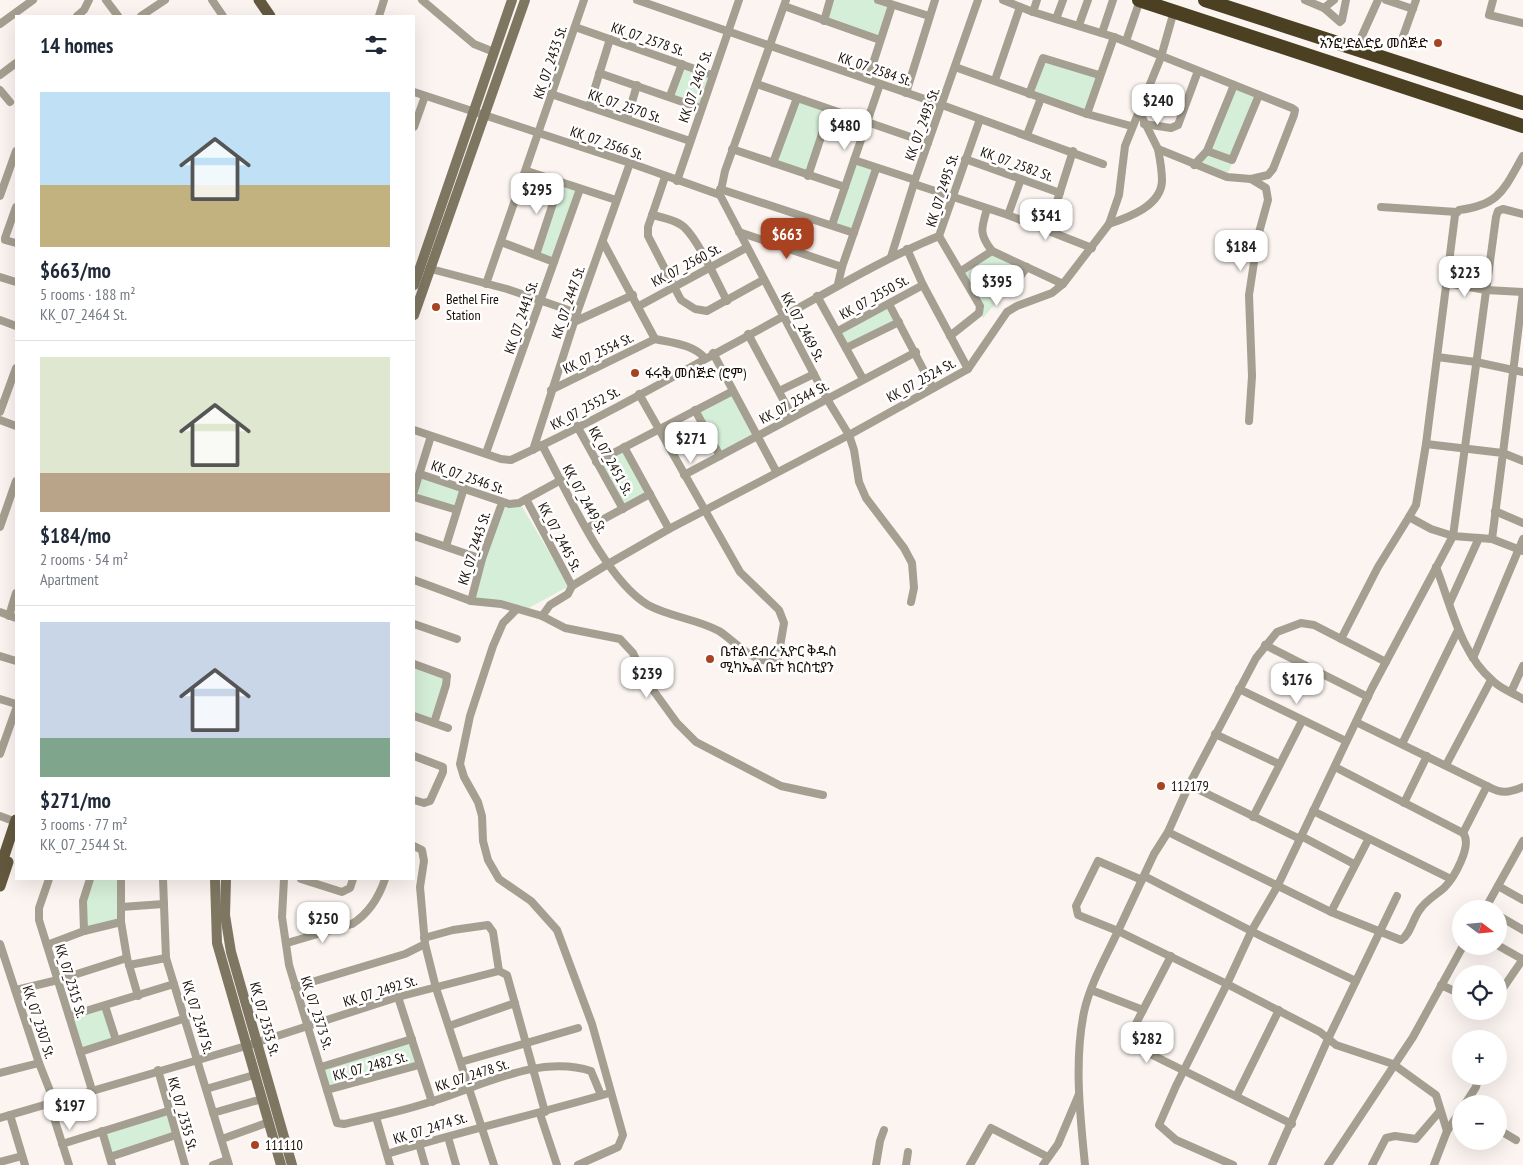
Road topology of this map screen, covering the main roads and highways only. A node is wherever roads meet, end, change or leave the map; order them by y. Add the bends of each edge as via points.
1 (259, 0) edge
2 (264, 0) edge
3 (1140, 0) edge
4 (1205, 0) edge
5 (1167, 6) edge
6 (269, 15) edge
7 (274, 15) edge
8 (1523, 103) edge
9 (1523, 126) edge
10 (14, 842) edge
11 (3, 861) edge
12 (0, 886) edge

1 - 6 main road
2 - 7 main road
3 - 5 highway
4 - 8 highway
5 - 9 highway
10 - 11 main road
11 - 12 main road

